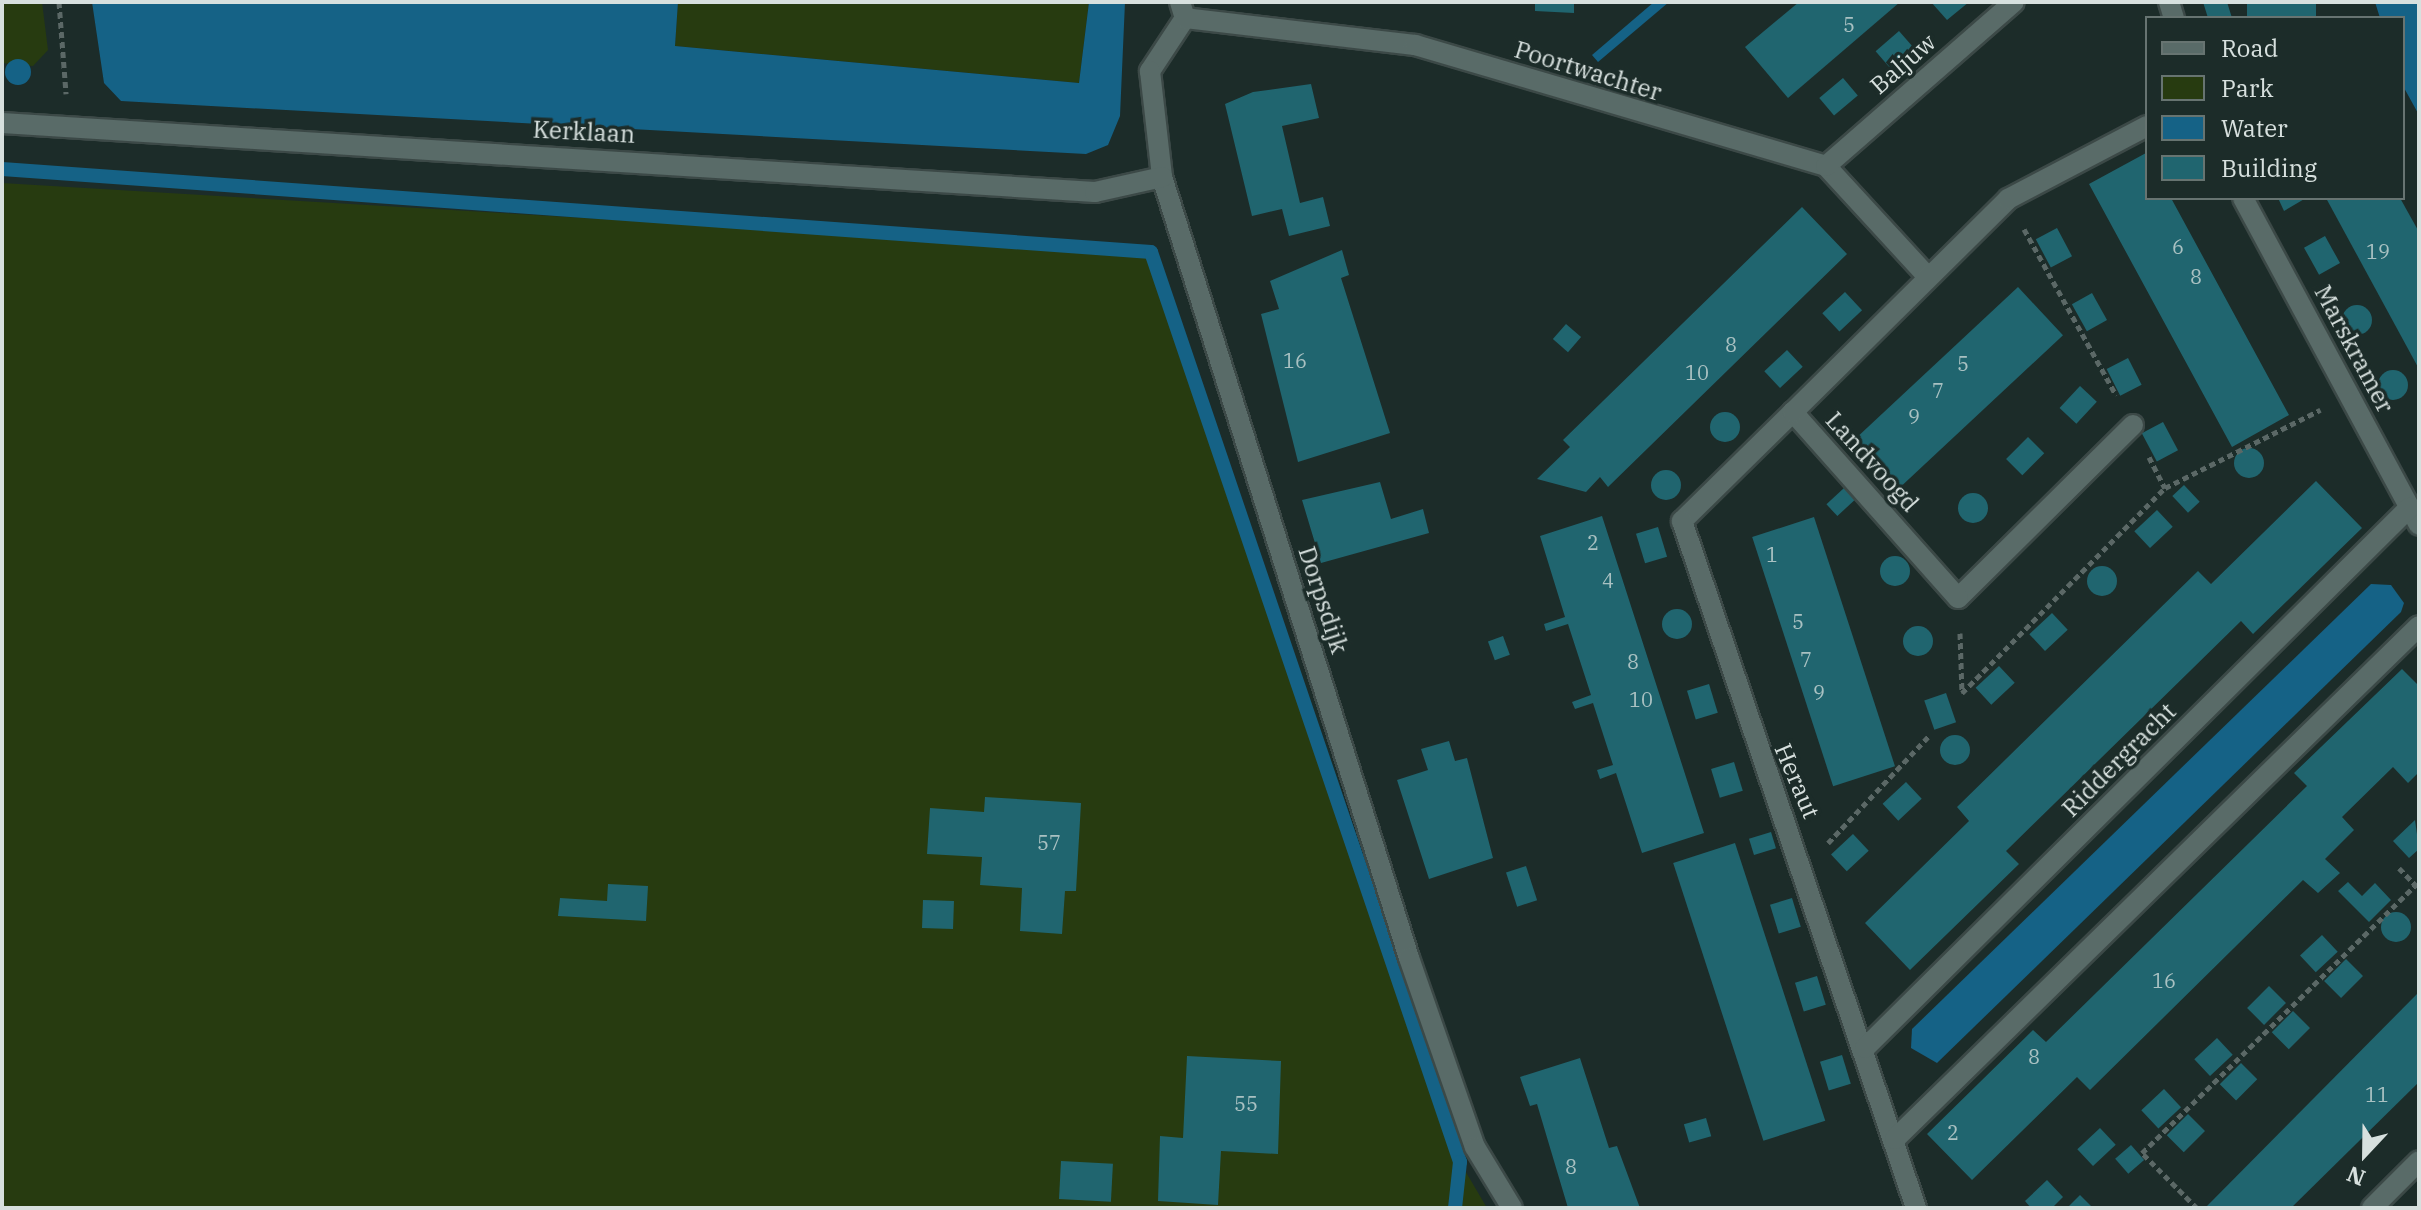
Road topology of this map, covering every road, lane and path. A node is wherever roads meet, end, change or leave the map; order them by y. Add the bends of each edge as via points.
1 (59, 2) edge
2 (2014, 2) edge
3 (1182, 10) edge
4 (2, 123) edge
5 (69, 127) junction
6 (2145, 127) edge
7 (1826, 166) junction
8 (1162, 177) junction
9 (2008, 199) junction
10 (2244, 200) edge
11 (1927, 276) junction
12 (2349, 395) junction
13 (1793, 412) junction
14 (2133, 425) junction
15 (2165, 488) junction
16 (2414, 517) edge
17 (1958, 598) junction
18 (2419, 626) edge
19 (1929, 736) dead end
20 (2399, 868) dead end
21 (1803, 869) junction
22 (2417, 887) edge
23 (1865, 1048) junction
24 (1895, 1139) junction
25 (2419, 1161) edge
26 (1512, 1208) edge
27 (1916, 1208) edge
28 (2197, 1208) edge
29 (2372, 1208) edge

1 - 5 path
2 - 7 street, Baljuw
3 - 7 street, Poortwachter via 1415,45
3 - 8 street, Dorpsdijk via 1150,71
4 - 5 street, Kerklaan
5 - 8 street, Kerklaan via 1095,192
6 - 9 street, Landvoogd
7 - 11 street
8 - 26 street, Dorpsdijk via 1409,958 1475,1147
9 - 11 street, Landvoogd
9 - 14 path
10 - 12 street, Marskramer
11 - 13 street, Landvoogd
12 - 15 path
12 - 16 street, Marskramer
13 - 17 street, Landvoogd
13 - 21 street, Heraut via 1682,521 1767,789
14 - 15 path
14 - 17 street
15 - 17 path via 1962,693
16 - 23 street, Riddergracht
18 - 24 street
19 - 21 path
20 - 22 path
21 - 23 street, Heraut
22 - 28 path via 2142,1153
23 - 24 street, Heraut
24 - 27 street, Heraut
25 - 29 street

